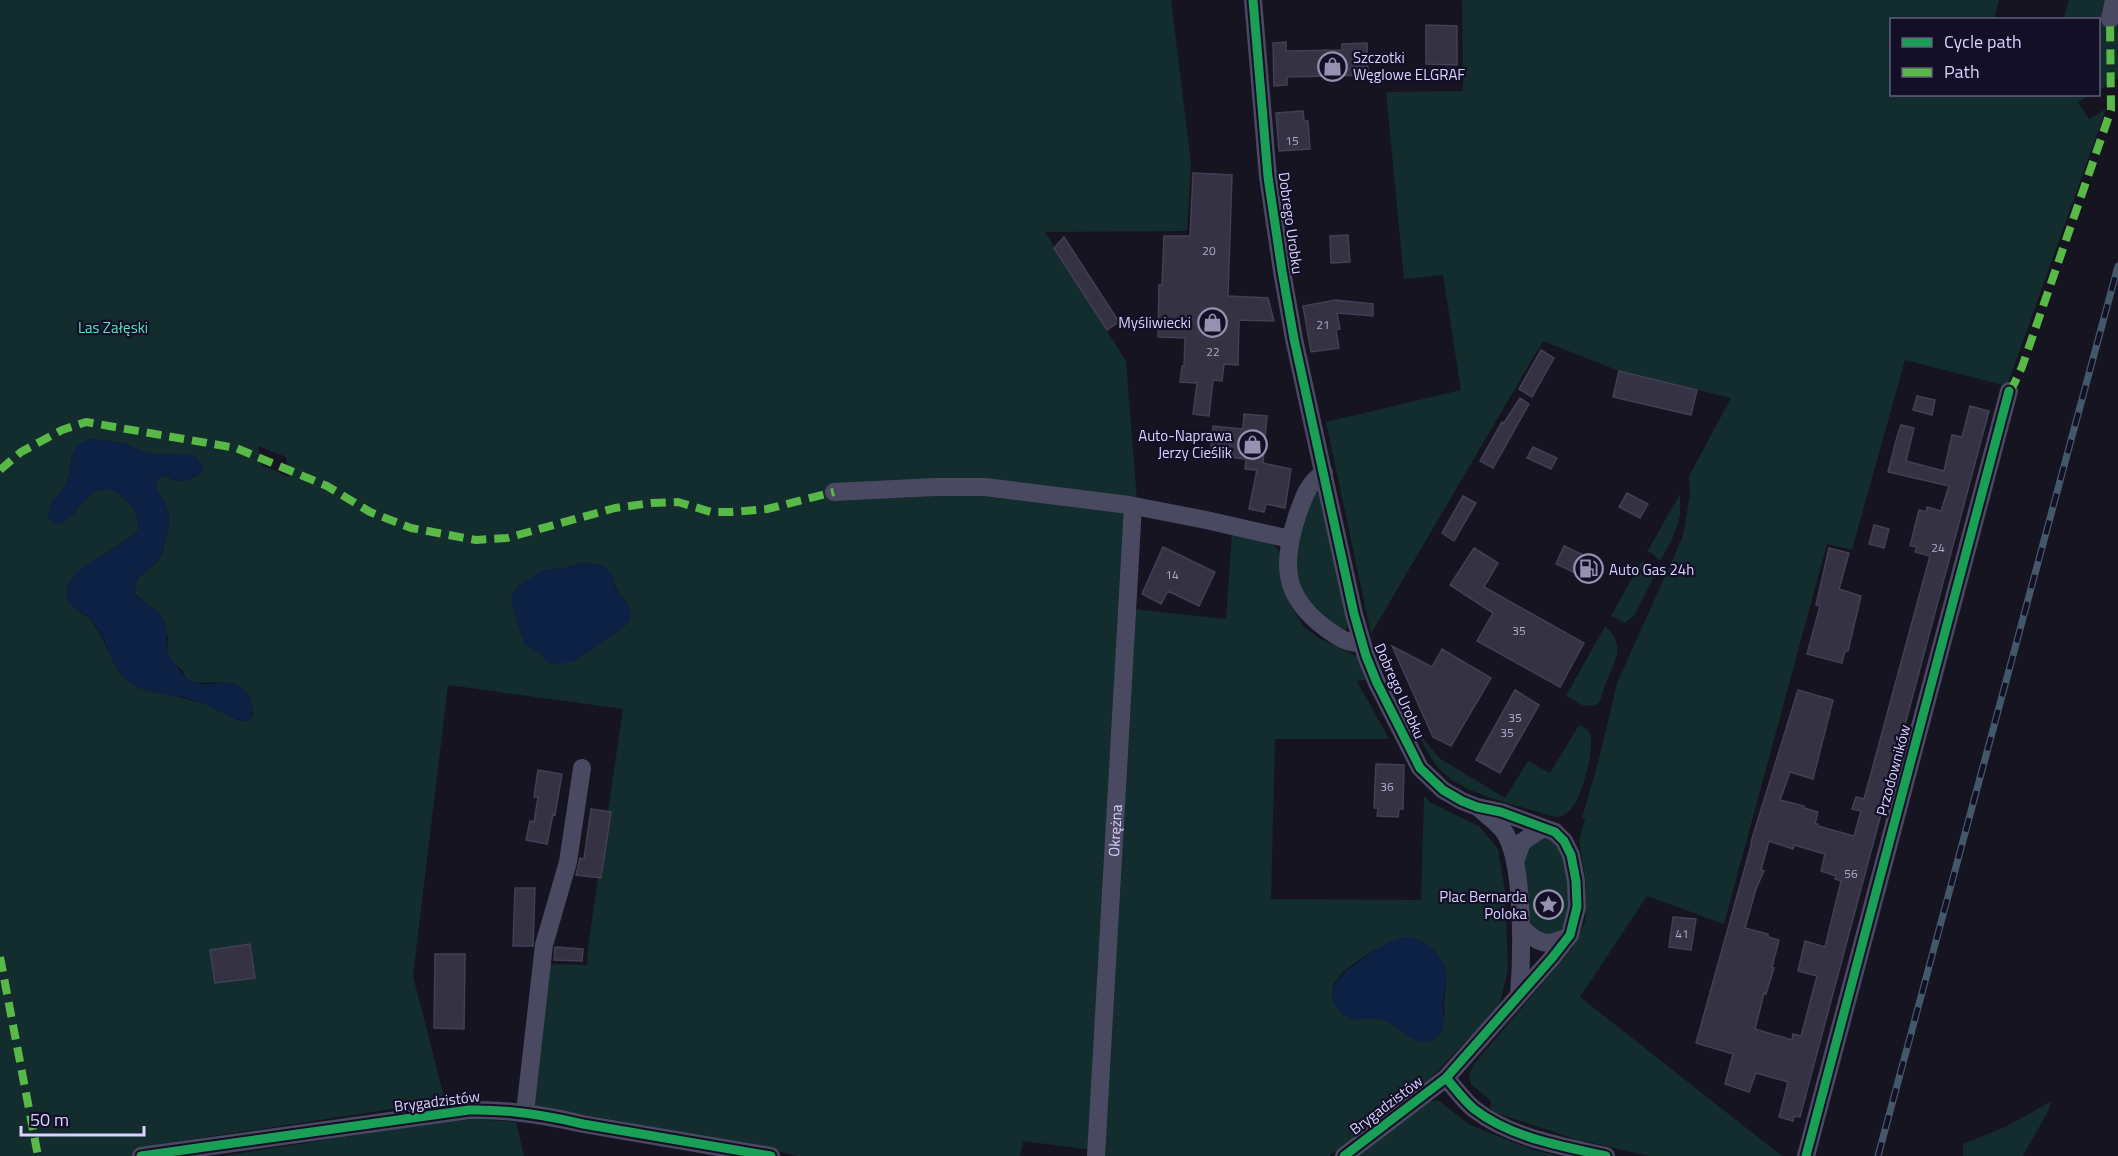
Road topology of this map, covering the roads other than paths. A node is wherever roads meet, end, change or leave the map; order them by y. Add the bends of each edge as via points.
1 (1253, 0) edge
2 (2114, 0) edge
3 (2110, 19) dead end
4 (2009, 392) dead end
5 (1324, 473) junction
6 (834, 492) dead end
7 (1133, 506) junction
8 (1290, 538) junction
9 (1362, 643) junction
10 (582, 768) dead end
11 (1477, 807) junction
12 (1543, 828) junction
13 (1515, 862) junction
14 (1521, 927) junction
15 (1570, 935) junction
16 (1519, 995) junction
17 (1446, 1078) junction
18 (525, 1112) junction
19 (141, 1156) edge
20 (771, 1156) edge
21 (1096, 1156) edge
22 (1344, 1156) edge
23 (1606, 1156) edge
24 (1806, 1156) edge

1 - 5 street, Dobrego Urobku via 1268,177 1292,330
2 - 3 street
4 - 24 street, Przodowników
5 - 8 street via 1303,497
5 - 9 street, Dobrego Urobku
6 - 7 street via 985,487
7 - 8 street
7 - 21 street, Okrężna
8 - 9 street via 1288,573 1304,609 1339,638
9 - 11 street, Dobrego Urobku via 1420,768 1443,789
10 - 18 street via 568,862 544,945
11 - 12 street, Dobrego Urobku
11 - 13 street, Dobrego Urobku via 1503,830
12 - 13 street via 1522,842
12 - 15 street, Dobrego Urobku via 1564,841 1570,855 1577,907
13 - 14 street, Dobrego Urobku
14 - 15 street via 1542,943 1554,943
14 - 16 street, Dobrego Urobku
15 - 16 street, Dobrego Urobku
16 - 17 street, Dobrego Urobku
17 - 22 street, Brygadzistów
17 - 23 street via 1473,1108 1490,1119 1521,1134
18 - 19 street, Brygadzistów via 469,1110
18 - 20 street, Brygadzistów

